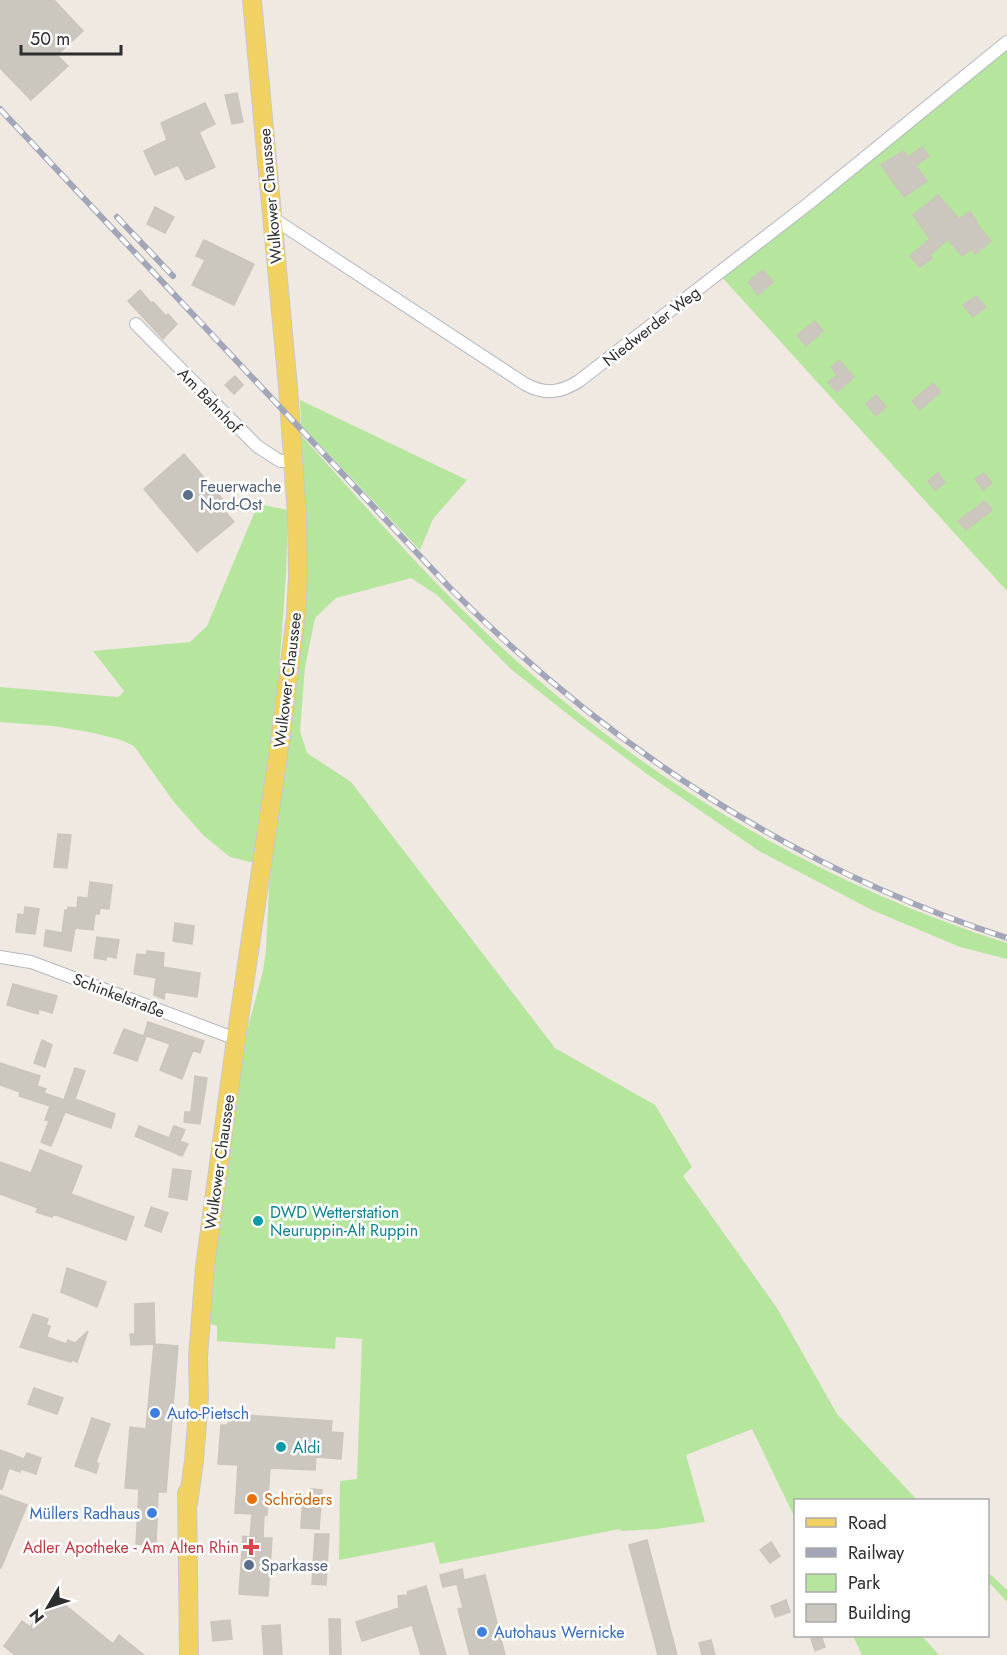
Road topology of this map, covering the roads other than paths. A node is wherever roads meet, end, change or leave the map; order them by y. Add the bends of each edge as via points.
1 (252, 0) edge
2 (1006, 43) edge
3 (271, 216) junction
4 (136, 324) dead end
5 (293, 460) junction
6 (0, 957) edge
7 (236, 1040) junction
8 (189, 1655) edge

1 - 3 main road, Wulkower Chaussee
2 - 3 street, Niedwerder Weg via 808,204 579,381 559,392 543,392 525,384
3 - 5 main road, Wulkower Chaussee
4 - 5 street, Am Bahnhof via 256,446 280,460
5 - 7 main road, Wulkower Chaussee via 296,615
6 - 7 street, Schinkelstraße via 31,962
7 - 8 main road, Wulkower Chaussee via 205,1267 198,1357 199,1397 188,1504

